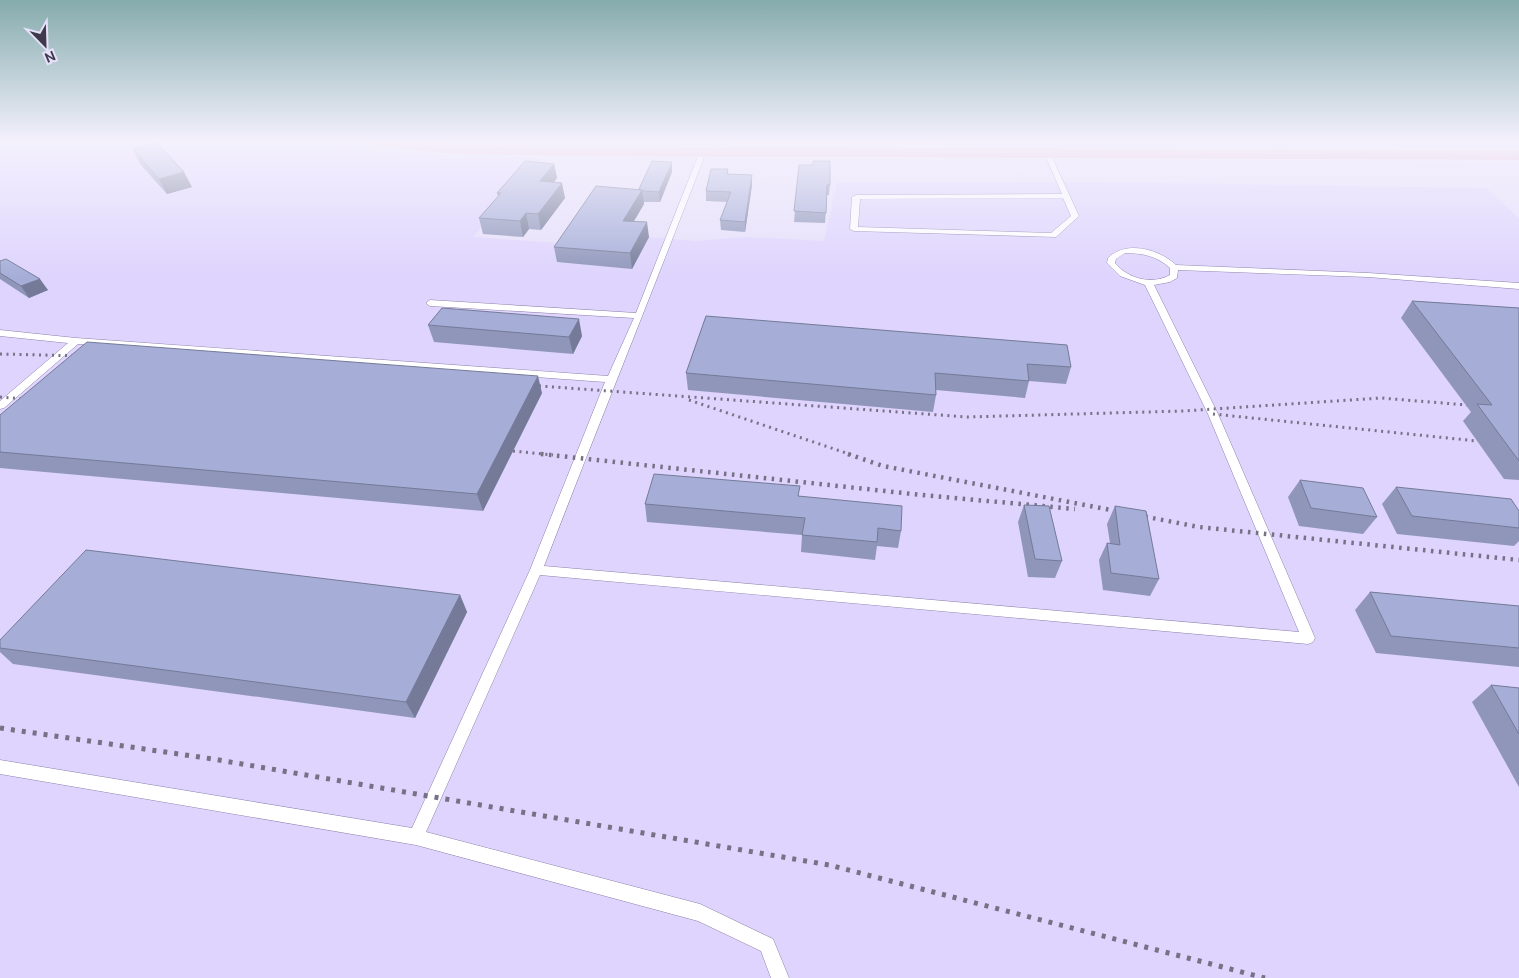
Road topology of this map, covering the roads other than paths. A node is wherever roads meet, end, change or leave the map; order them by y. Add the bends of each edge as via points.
1 (690, 186) edge
2 (1061, 186) edge
3 (1065, 196) junction
4 (1174, 267) junction
5 (1148, 282) junction
6 (1519, 286) edge
7 (430, 303) dead end
8 (639, 316) junction
9 (0, 333) edge
10 (76, 340) junction
11 (611, 379) junction
12 (0, 406) edge
13 (536, 570) junction
14 (0, 767) edge
15 (416, 837) junction
16 (780, 978) edge

1 - 8 lane
2 - 3 lane
3 - 3 lane via 856,196 854,229 1053,235 1075,216
4 - 5 lane via 1175,272 1170,279
4 - 5 lane via 1162,257 1142,251 1123,251 1112,258 1114,270 1123,276
4 - 6 lane via 1368,275
5 - 13 lane via 1213,414 1308,638
7 - 8 lane
8 - 11 lane
9 - 10 lane
10 - 11 lane
10 - 12 lane
11 - 13 lane
13 - 15 lane
14 - 15 lane
15 - 16 lane via 700,913 767,945

